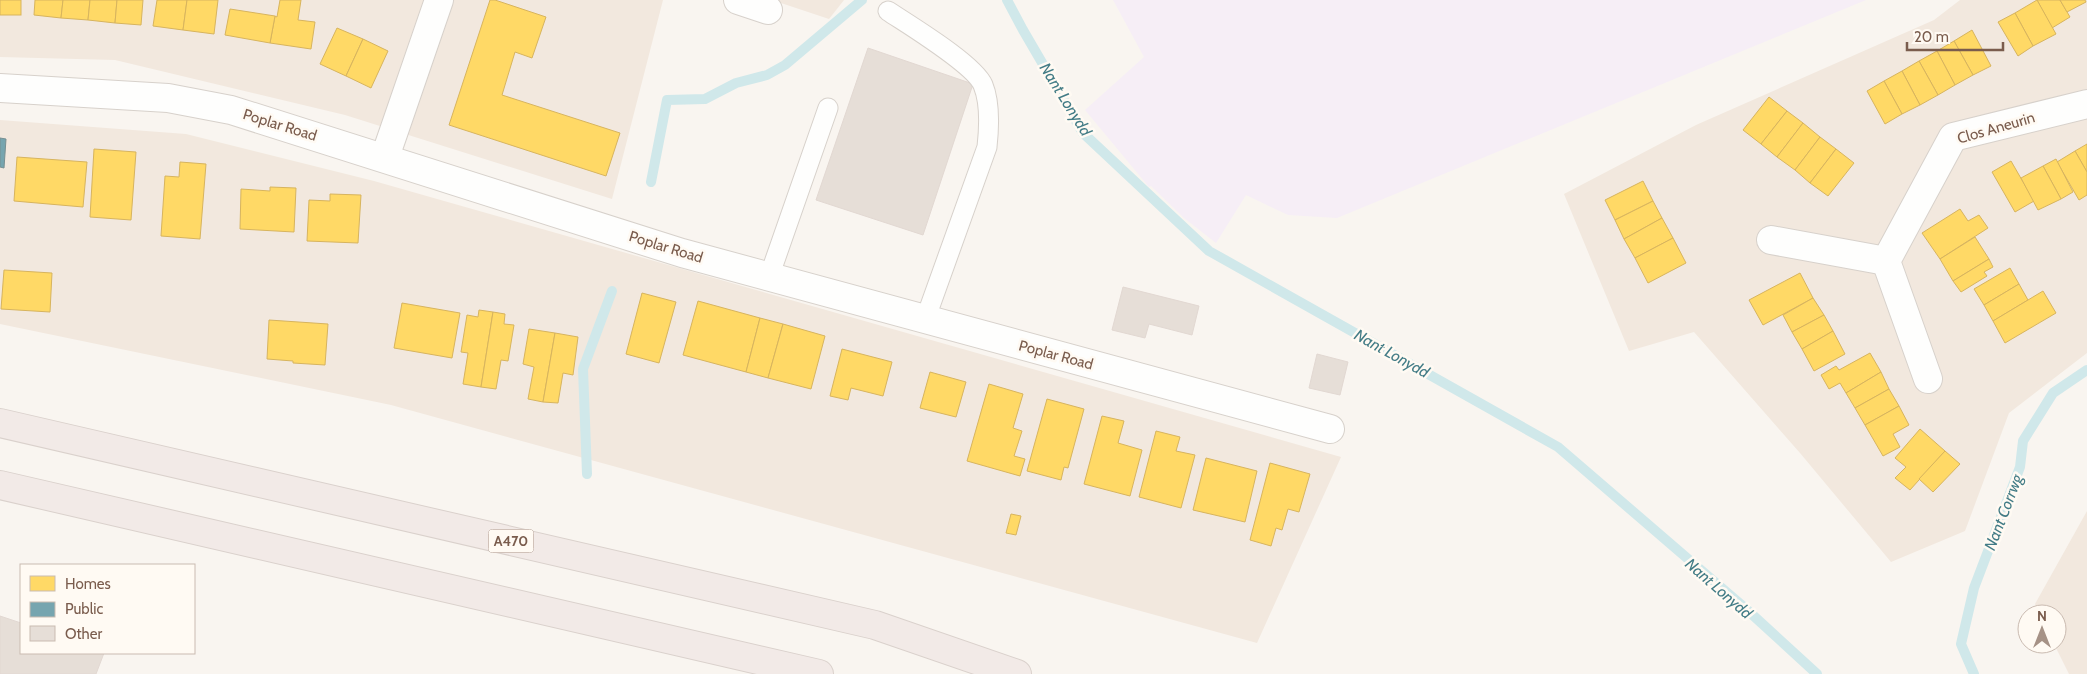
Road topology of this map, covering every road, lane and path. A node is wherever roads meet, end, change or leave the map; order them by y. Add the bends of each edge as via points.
1 (439, 0) edge
2 (738, 0) edge
3 (768, 10) dead end
4 (888, 11) dead end
5 (0, 88) edge
6 (2087, 104) edge
7 (828, 108) dead end
8 (385, 157) junction
9 (1771, 240) dead end
10 (1886, 262) junction
11 (769, 278) junction
12 (925, 320) junction
13 (1928, 379) dead end
14 (0, 423) edge
15 (1330, 430) dead end
16 (0, 486) edge
17 (819, 674) edge
18 (1017, 674) edge

1 - 8 street
2 - 3 street
4 - 12 lane via 968,67 983,85 990,123 987,147
5 - 8 street, Poplar Road via 168,98 231,110
6 - 10 street, Clos Aneurin via 1953,137
7 - 11 lane
8 - 11 street, Poplar Road via 682,254
9 - 10 street
10 - 13 street
11 - 12 street, Poplar Road
12 - 15 street, Poplar Road
14 - 18 highway, A470 via 875,625
16 - 17 highway

